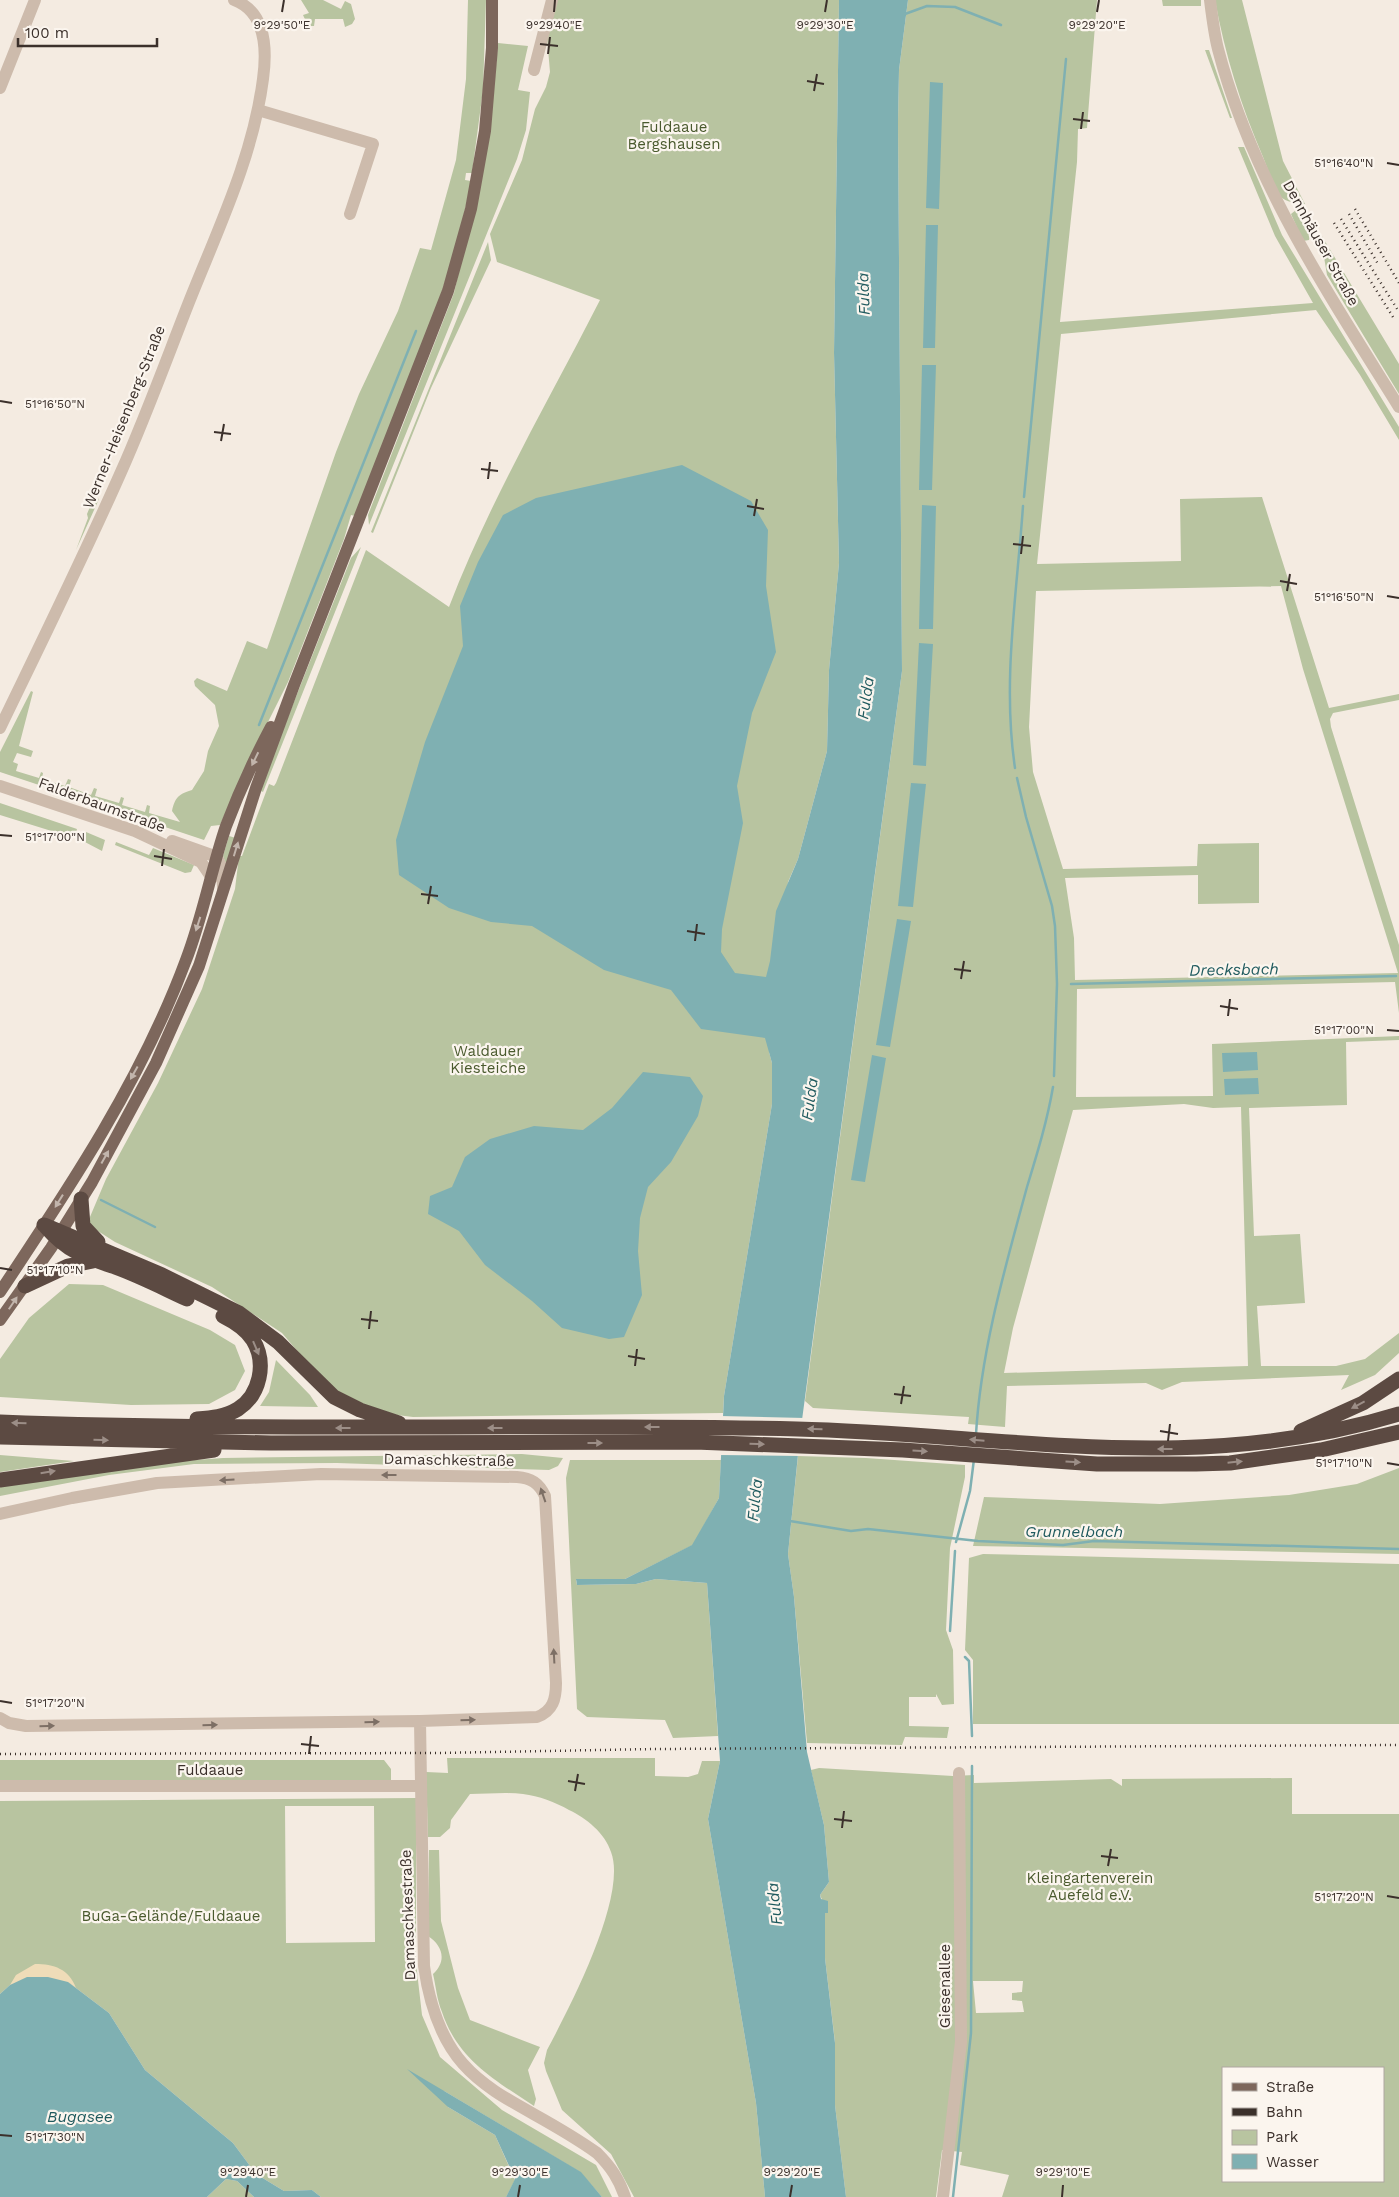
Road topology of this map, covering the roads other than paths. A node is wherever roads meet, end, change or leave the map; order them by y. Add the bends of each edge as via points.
1 (35, 0) edge
2 (234, 0) edge
3 (492, 0) edge
4 (552, 0) edge
5 (1210, 0) edge
6 (534, 70) dead end
7 (0, 88) edge
8 (258, 110) junction
9 (350, 214) dead end
10 (1399, 407) edge
11 (294, 685) junction
12 (0, 728) edge
13 (0, 786) edge
14 (135, 832) junction
15 (217, 857) junction
16 (212, 878) junction
17 (222, 895) junction
18 (81, 1199) junction
19 (44, 1224) junction
20 (60, 1235) junction
21 (108, 1252) junction
22 (93, 1261) junction
23 (25, 1286) junction
24 (0, 1292) edge
25 (0, 1320) edge
26 (1399, 1379) edge
27 (1399, 1414) edge
28 (0, 1422) edge
29 (120, 1426) junction
30 (427, 1429) junction
31 (1399, 1432) edge
32 (0, 1437) edge
33 (1271, 1442) junction
34 (271, 1443) junction
35 (0, 1480) edge
36 (0, 1514) edge
37 (0, 1718) edge
38 (420, 1721) junction
39 (959, 1773) dead end
40 (0, 1786) edge
41 (420, 1786) junction
42 (625, 2197) edge
43 (943, 2197) edge

1 - 7 street
2 - 8 street, Werner-Heisenberg-Straße via 247,7 261,27 264,62
3 - 11 main road via 490,82 484,131 471,209 458,257 438,323
4 - 6 street
5 - 10 street, Dennhäuser Straße via 1218,47 1231,90 1276,200 1307,258
8 - 9 street via 373,144
8 - 12 street, Werner-Heisenberg-Straße via 239,181 122,470
11 -> 15 main road via 240,791
17 -> 11 main road via 256,788
13 - 14 street, Falderbaumstraße
14 - 15 street
14 - 16 street, Falderbaumstraße via 200,862
15 - 16 main road
15 - 17 street via 222,869
16 -> 19 main road via 187,960 142,1058 76,1175
18 -> 17 main road via 156,1063 199,966
18 - 20 main road
18 - 21 highway via 84,1228
19 - 20 highway
19 - 24 main road
20 - 21 highway
20 - 22 highway via 73,1251
20 - 23 main road
21 - 30 highway via 239,1313 278,1342 315,1380 346,1404 384,1420
22 - 23 highway via 68,1266
22 -> 29 highway via 148,1281 238,1324 252,1339 260,1359 254,1391 246,1402 231,1412 205,1419
25 -> 23 main road
26 -> 33 highway via 1348,1411
27 - 33 highway via 1329,1433
29 -> 28 highway
30 -> 29 highway
33 -> 30 highway via 1155,1449 821,1430 692,1427
34 -> 31 highway via 695,1442 804,1445 1097,1464 1230,1463 1322,1450
32 -> 34 highway
35 -> 34 highway
38 -> 36 street, Damaschkestraße via 538,1718 553,1705 556,1683 546,1508 543,1492 533,1481 517,1477 321,1474 157,1483
37 -> 38 street, Damaschkestraße via 26,1726
38 - 41 street, Damaschkestraße
39 - 43 street, Giesenallee via 961,2042
40 - 41 street, Fuldaaue
41 - 42 street, Damaschkestraße via 427,1992 451,2051 484,2085 597,2153 620,2180

